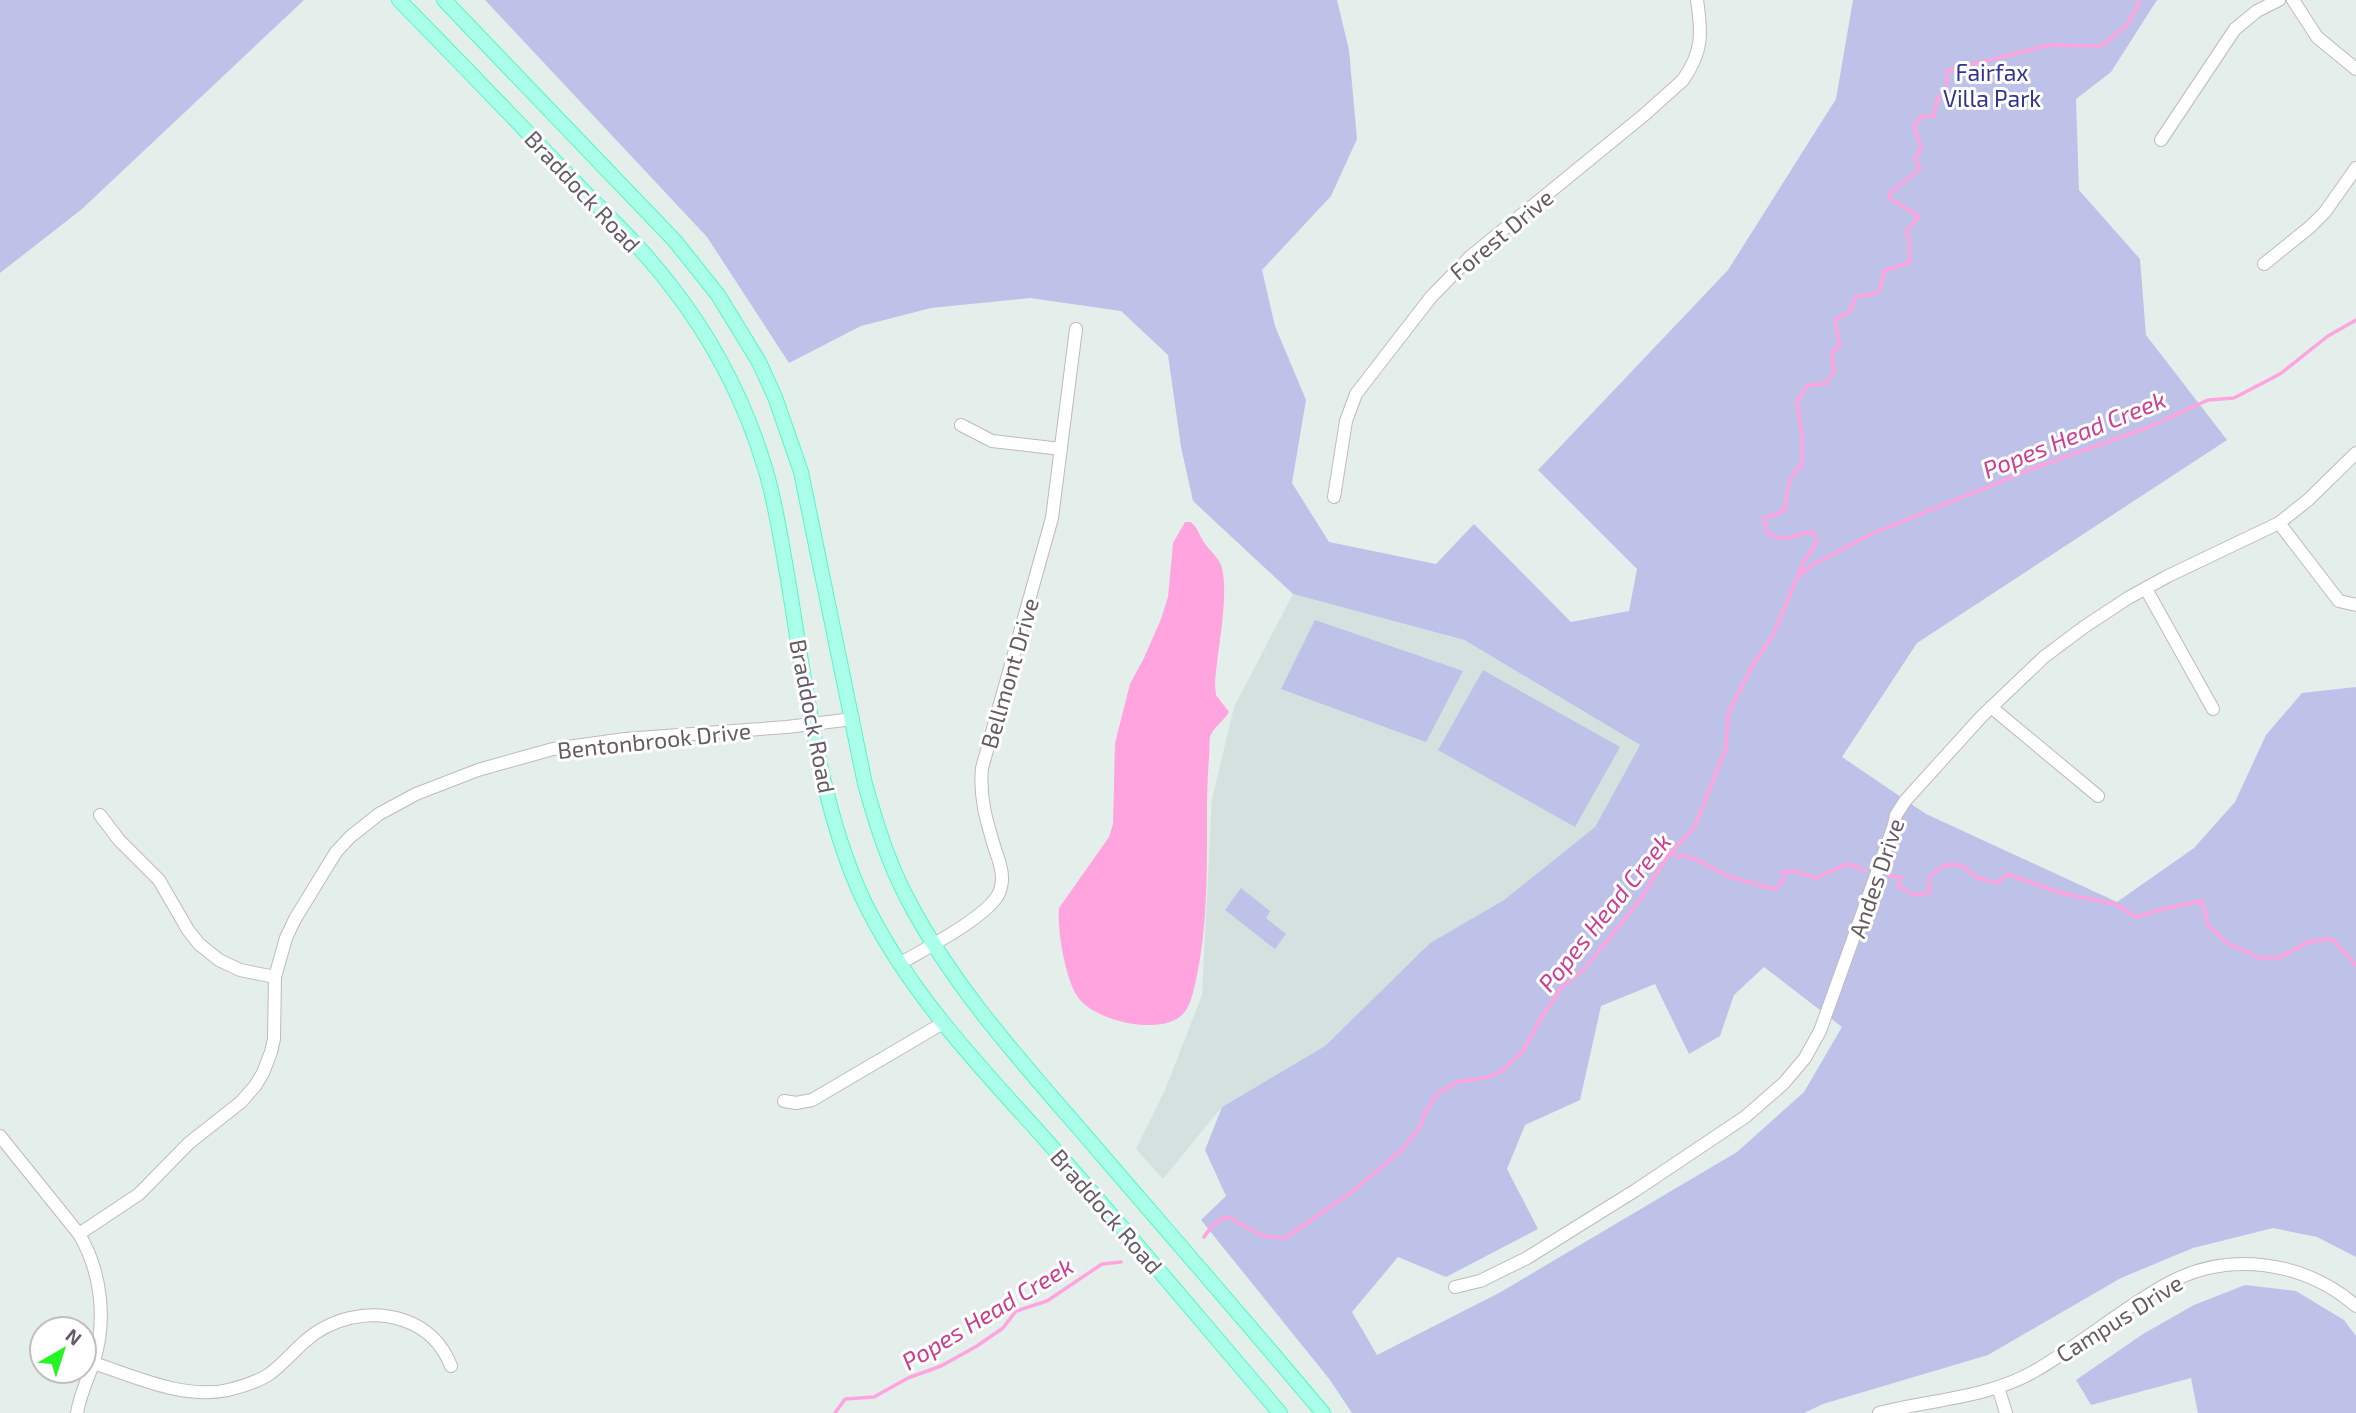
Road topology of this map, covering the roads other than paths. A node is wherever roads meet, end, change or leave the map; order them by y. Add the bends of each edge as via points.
1 (399, 0) edge
2 (444, 0) edge
3 (1697, 0) edge
4 (2279, 0) edge
5 (2293, 0) edge
6 (2356, 69) edge
7 (2161, 140) dead end
8 (2356, 168) edge
9 (2264, 264) dead end
10 (1076, 329) dead end
11 (961, 425) dead end
12 (1061, 449) junction
13 (2356, 453) edge
14 (1334, 497) dead end
15 (2278, 523) junction
16 (2146, 589) junction
17 (2356, 605) edge
18 (1991, 707) junction
19 (2213, 709) dead end
20 (853, 719) junction
21 (813, 723) junction
22 (2098, 796) dead end
23 (100, 815) dead end
24 (933, 944) junction
25 (899, 964) junction
26 (275, 977) junction
27 (943, 1023) junction
28 (784, 1101) dead end
29 (0, 1136) edge
30 (79, 1234) junction
31 (1455, 1287) dead end
32 (2356, 1306) edge
33 (98, 1333) edge
34 (98, 1365) edge
35 (451, 1366) dead end
36 (84, 1385) edge
37 (1998, 1387) junction
38 (77, 1413) edge
39 (1280, 1413) edge
40 (1323, 1413) edge
41 (1879, 1413) edge
42 (2006, 1413) edge

1 - 21 main road, Braddock Road via 661,274 716,352 742,404 770,485
2 - 20 main road, Braddock Road via 675,241 740,330 775,397 801,472
3 - 14 street, Forest Drive via 1701,40 1683,80 1465,261 1366,379 1346,421
4 - 7 street via 2235,29
5 - 6 street via 2317,37
8 - 9 street via 2325,212
10 - 12 street, Bellmont Drive
11 - 12 street via 992,441
12 - 24 street, Bellmont Drive via 1052,518 982,768 983,810 1002,868 1002,884 988,909
13 - 15 street, Andes Drive
15 - 16 street, Andes Drive
15 - 17 street via 2339,601
16 - 18 street, Andes Drive via 2074,634
16 - 19 street
18 - 22 street
18 - 31 street, Andes Drive via 1896,815 1820,1031 1784,1083 1745,1117 1538,1251 1510,1268
20 - 21 street, Bentonbrook Drive
20 - 24 main road, Braddock Road via 865,784 887,854
21 - 25 main road, Braddock Road via 845,853 870,914
21 - 26 street, Bentonbrook Drive via 553,749 478,770 394,804 350,838 325,868 286,938
23 - 26 street via 159,880 200,944 233,967
24 - 25 street, Bellmont Drive
24 - 40 main road, Braddock Road via 1028,1067
25 - 27 main road, Braddock Road
26 - 30 street, Bentonbrook Drive via 274,1039 255,1086 139,1194
27 - 28 street via 812,1100
27 - 39 main road, Braddock Road
29 - 30 street
30 - 33 street via 99,1287
32 - 37 street, Campus Drive via 2327,1284 2287,1269 2248,1264 2208,1269 2166,1284 2033,1372
34 - 35 street via 184,1391 228,1390 268,1374 320,1329 367,1315 414,1324 439,1343
36 - 38 street
37 - 41 street, Campus Drive
37 - 42 street

